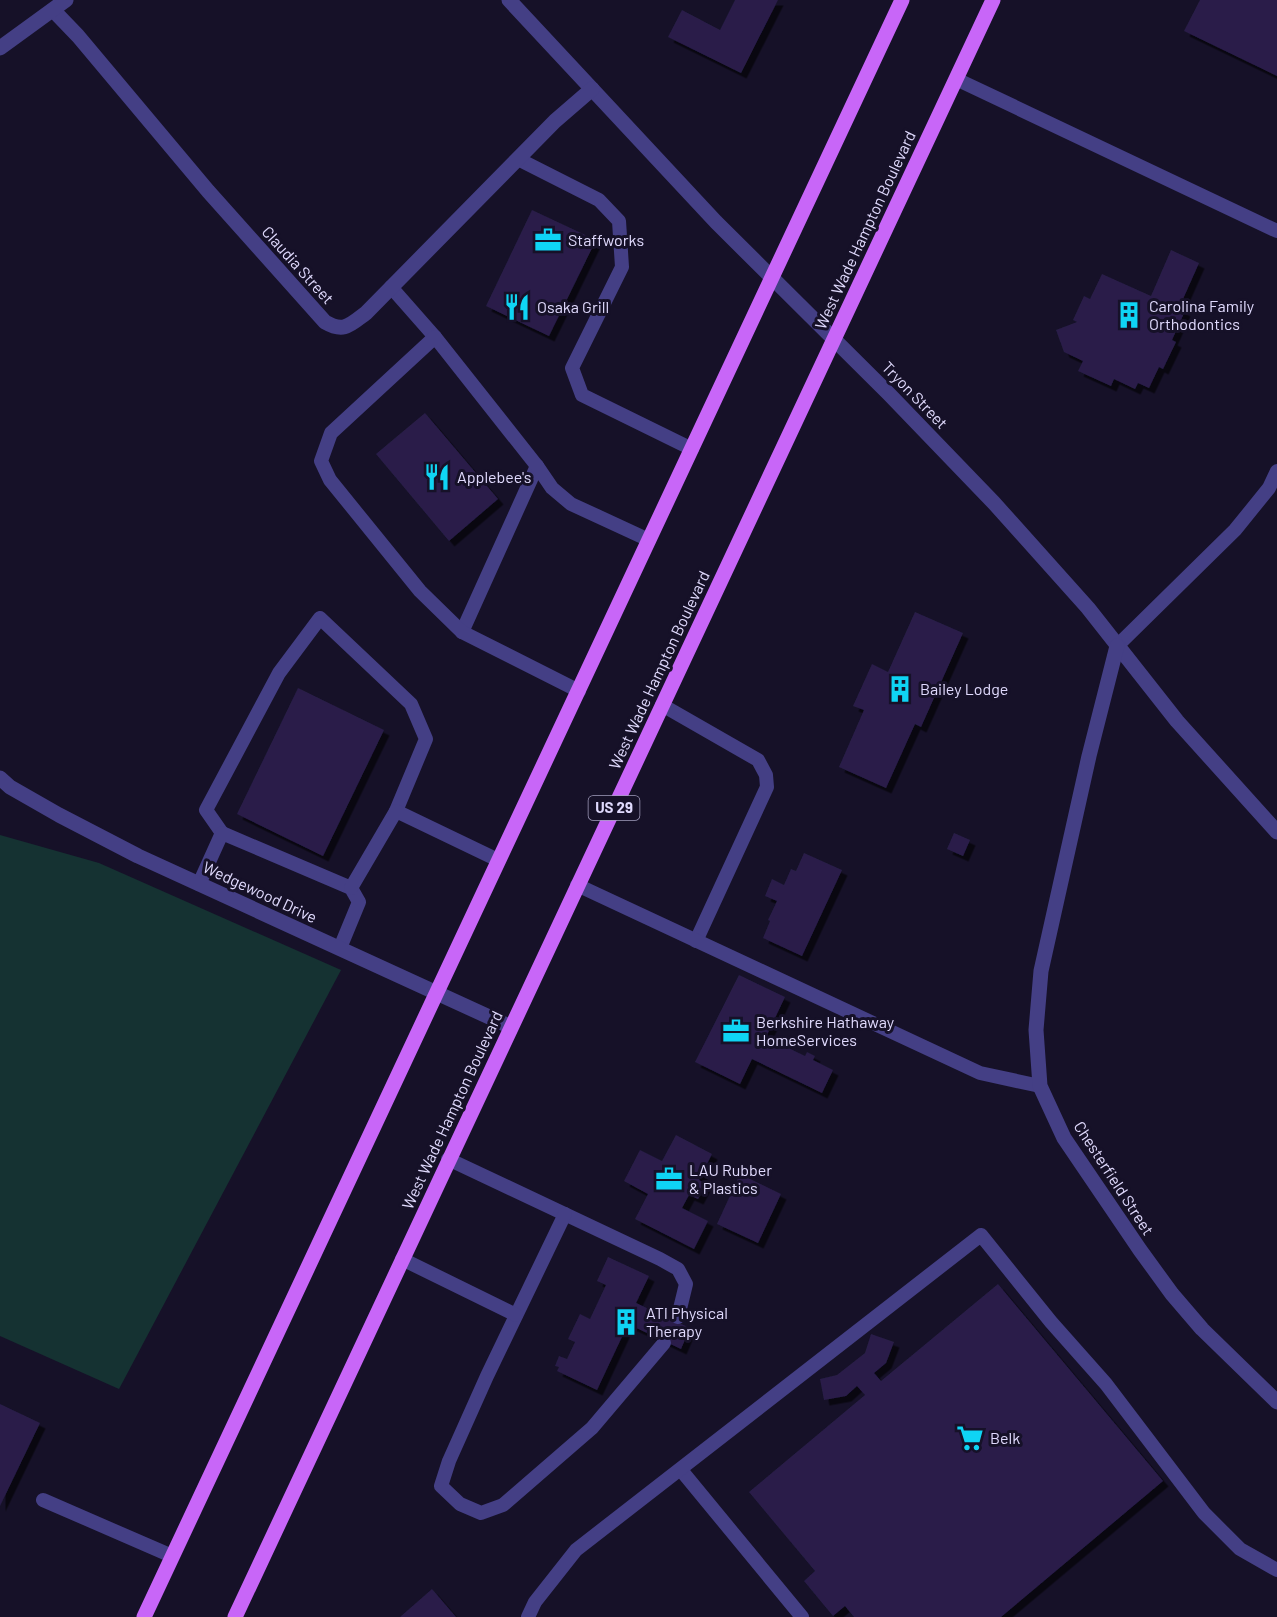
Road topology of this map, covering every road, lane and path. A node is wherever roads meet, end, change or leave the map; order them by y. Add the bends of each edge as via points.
1 (66, 0) edge
2 (510, 0) edge
3 (902, 0) edge
4 (993, 0) edge
5 (53, 10) junction
6 (0, 48) edge
7 (956, 79) junction
8 (592, 89) junction
9 (518, 159) junction
10 (1277, 231) edge
11 (772, 278) junction
12 (391, 287) junction
13 (435, 337) junction
14 (834, 339) junction
15 (692, 449) junction
16 (537, 466) junction
17 (1277, 471) edge
18 (649, 540) junction
19 (462, 632) junction
20 (1117, 646) junction
21 (579, 691) junction
22 (662, 705) junction
23 (0, 778) edge
24 (396, 811) junction
25 (1277, 832) edge
26 (222, 833) junction
27 (498, 860) junction
28 (200, 884) junction
29 (577, 885) junction
30 (351, 888) junction
31 (696, 940) junction
32 (340, 948) junction
33 (436, 992) junction
34 (511, 1027) junction
35 (1040, 1086) junction
36 (448, 1159) junction
37 (565, 1214) junction
38 (402, 1259) junction
39 (516, 1316) junction
40 (678, 1317) dead end
41 (664, 1343) dead end
42 (1277, 1402) edge
43 (681, 1470) junction
44 (43, 1500) dead end
45 (172, 1556) junction
46 (1277, 1570) edge
47 (144, 1617) edge
48 (235, 1617) edge
49 (528, 1617) edge
50 (802, 1617) edge

1 - 5 street
2 - 8 street, Tryon Street
3 - 11 main road
4 - 7 main road, West Wade Hampton Boulevard / US 29
5 - 6 street
5 - 12 street, Claudia Street via 325,322 336,328 348,326
7 - 10 lane
7 - 14 main road, West Wade Hampton Boulevard / US 29
8 - 9 street, Claudia Street
8 - 11 street, Tryon Street
9 - 12 street, Claudia Street
9 - 15 lane via 599,200 619,221 622,267 572,368 582,395
11 - 14 street, Tryon Street
11 - 15 main road
12 - 13 lane
13 - 16 lane
13 - 19 lane via 331,434 321,461 330,480 420,591
14 - 20 street, Tryon Street via 994,503
14 - 22 main road, West Wade Hampton Boulevard / US 29
15 - 18 main road
16 - 18 lane via 552,488 571,504
16 - 19 lane
17 - 20 lane via 1269,489 1235,530
18 - 21 main road
19 - 21 lane
20 - 25 street, Tryon Street via 1177,721
20 - 35 street, Chesterfield Street via 1041,971 1036,1030
21 - 27 main road
22 - 29 main road, West Wade Hampton Boulevard / US 29
22 - 31 lane via 758,760 766,775 767,787
23 - 28 street, Wedgewood Drive via 59,815
24 - 26 lane via 426,739 411,704 320,618 279,673 206,810
24 - 27 lane
24 - 30 lane
26 - 28 lane
26 - 30 lane
27 - 33 main road
28 - 32 street, Wedgewood Drive
29 - 31 lane
29 - 34 main road, West Wade Hampton Boulevard / US 29
30 - 32 lane via 359,902
31 - 35 lane via 980,1073
32 - 33 street, Wedgewood Drive
33 - 34 street, Wedgewood Drive
33 - 45 main road
34 - 36 main road, West Wade Hampton Boulevard / US 29
35 - 42 street, Chesterfield Street via 1064,1138 1172,1294
36 - 37 lane
36 - 38 main road, West Wade Hampton Boulevard / US 29
37 - 39 lane
37 - 40 lane via 678,1269 686,1284
38 - 39 lane
38 - 48 main road, West Wade Hampton Boulevard / US 29
39 - 41 lane via 448,1461 441,1486 460,1504 481,1513 503,1505 592,1428
43 - 46 lane via 981,1235 1106,1384 1204,1513 1240,1549
43 - 49 lane via 576,1550
43 - 50 lane
44 - 45 lane
45 - 47 main road

